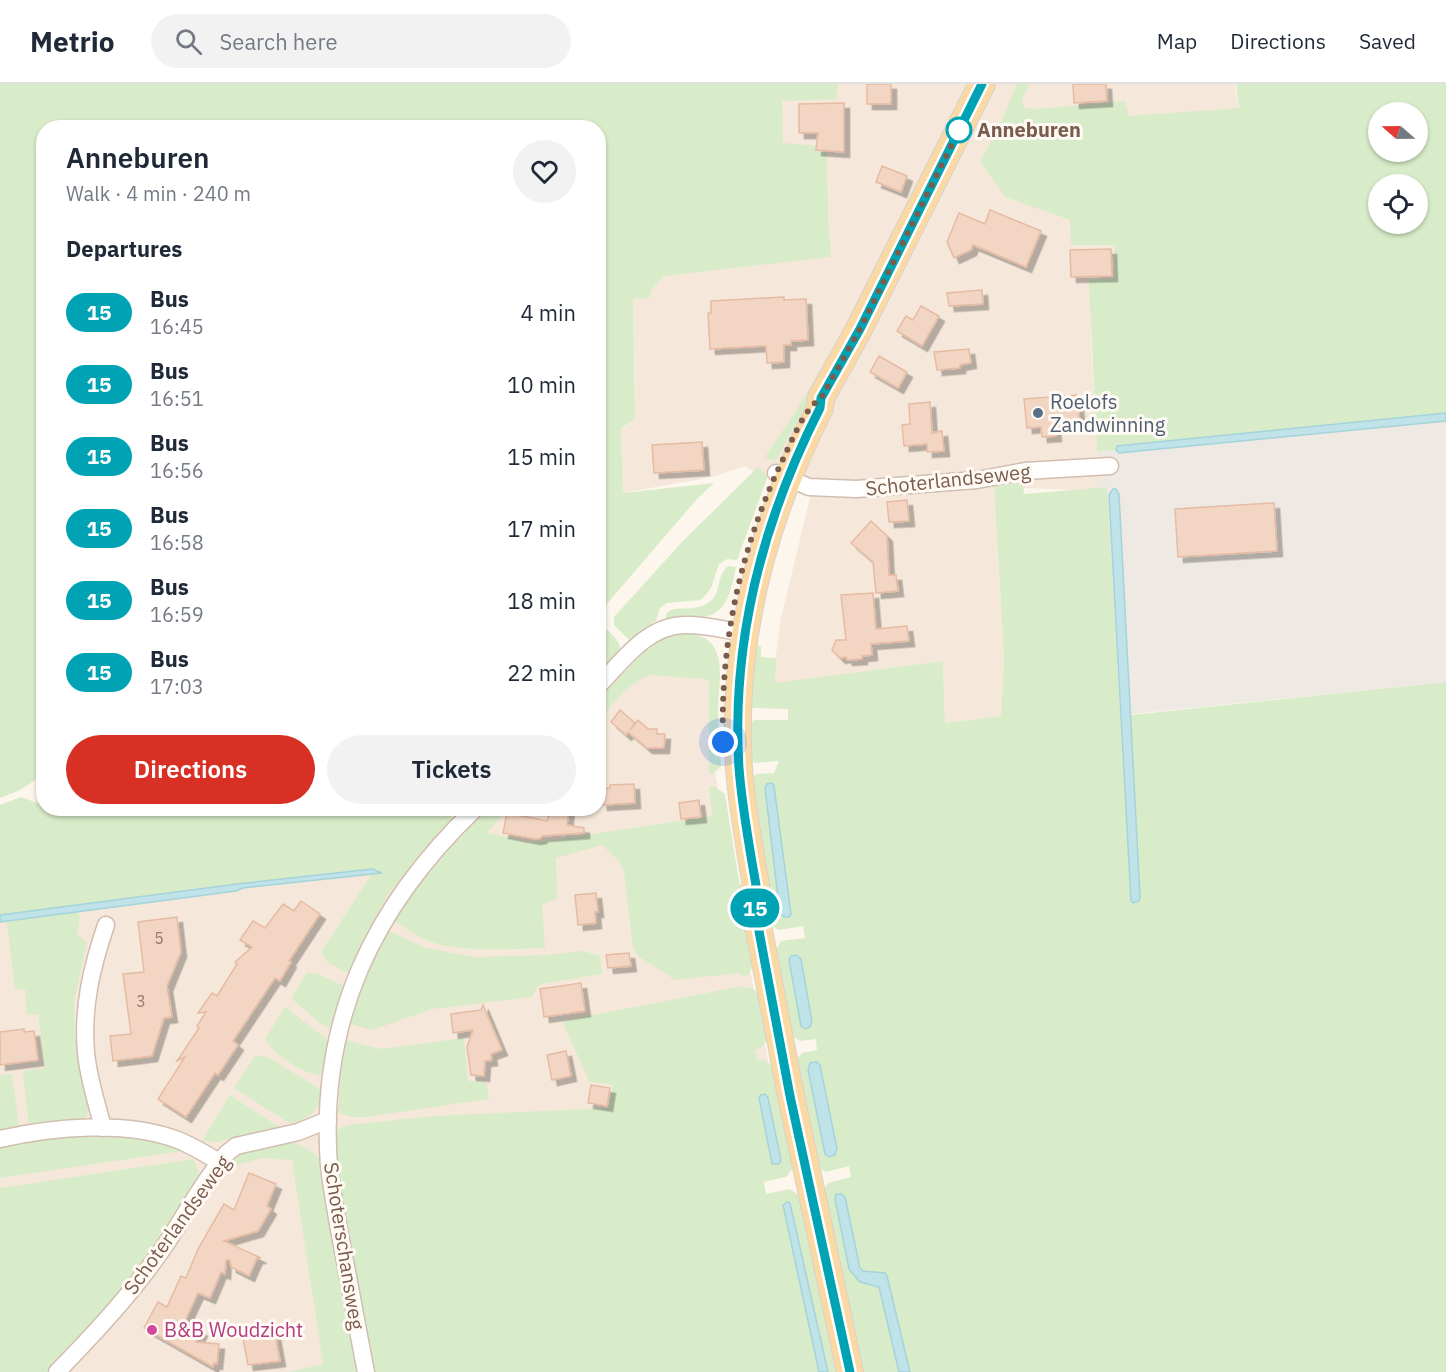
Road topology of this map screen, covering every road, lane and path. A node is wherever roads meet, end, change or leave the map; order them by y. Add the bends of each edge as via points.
1 (982, 84) edge
2 (1110, 466) dead end
3 (782, 476) junction
4 (736, 632) junction
5 (606, 679) edge
6 (468, 816) edge
7 (106, 925) dead end
8 (328, 1120) junction
9 (102, 1128) junction
10 (0, 1139) edge
11 (219, 1162) junction
12 (57, 1372) edge
13 (366, 1372) edge
14 (850, 1372) edge

1 - 3 main road
2 - 3 street, Schoterlandseweg via 856,489 814,488
3 - 4 main road via 761,559
4 - 5 street via 689,625 664,628 639,645
4 - 14 main road via 739,767 756,885 752,894 790,1096
6 - 8 street via 400,894 367,951 339,1031
7 - 9 street via 90,979 85,1030 90,1077
8 - 11 street, Schoterlandseweg via 298,1132 236,1146
8 - 13 street, Schoterschansweg via 331,1177
9 - 10 street via 42,1131
9 - 11 street via 167,1136
11 - 12 street, Schoterlandseweg via 134,1287

